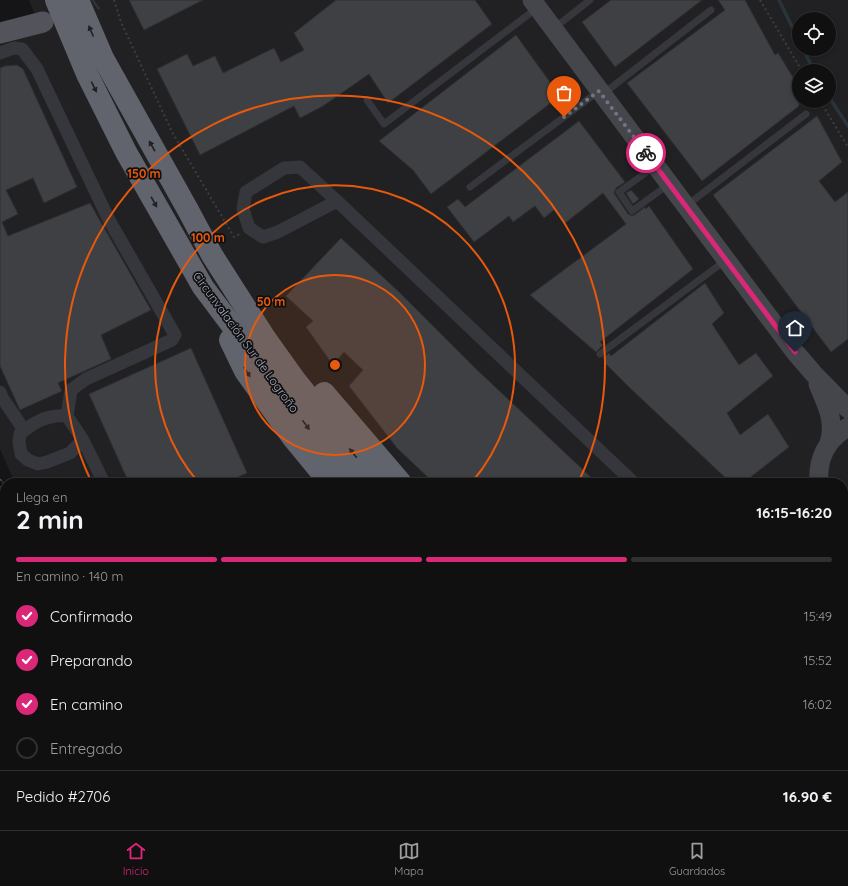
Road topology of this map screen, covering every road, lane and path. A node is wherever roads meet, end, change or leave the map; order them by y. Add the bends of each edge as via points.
1 (56, 0) edge
2 (78, 0) edge
3 (114, 0) edge
4 (590, 0) edge
5 (760, 0) edge
6 (535, 4) edge
7 (711, 10) dead end
8 (4, 29) edge
9 (553, 29) junction
10 (22, 49) junction
11 (0, 53) edge
12 (798, 64) edge
13 (601, 92) junction
14 (367, 100) dead end
15 (824, 108) edge
16 (806, 114) dead end
17 (848, 147) edge
18 (655, 165) junction
19 (669, 184) junction
20 (470, 187) dead end
21 (337, 201) junction
22 (686, 206) junction
23 (188, 210) junction
24 (249, 228) junction
25 (726, 260) junction
26 (203, 288) junction
27 (600, 354) dead end
28 (813, 373) junction
29 (0, 392) edge
30 (848, 409) edge
31 (67, 416) junction
32 (848, 427) edge
33 (24, 430) junction
34 (83, 440) junction
35 (829, 443) junction
36 (102, 478) edge
37 (326, 478) edge
38 (348, 478) edge
39 (374, 478) edge
40 (397, 478) edge
41 (629, 478) edge
42 (817, 478) edge

1 -> 26 highway, Circunvalación Sur de Logroño via 87,74 126,152
23 -> 2 highway, Circunvalación Sur de Logroño via 104,58
3 - 24 path via 121,22 172,132 234,237
4 - 9 lane
5 - 12 path
6 - 9 main road
6 - 14 lane via 384,124
7 - 13 lane
8 - 10 street via 19,40
9 - 13 main road
10 - 11 street via 14,48
10 - 31 street via 37,69 109,220 175,335 172,340 86,379 71,390
13 - 18 main road
13 - 20 lane
15 - 17 path
16 - 22 lane
18 - 19 main road
18 - 19 lane via 619,192 632,211
19 - 22 main road
21 - 24 street via 278,232 263,237
21 - 24 street via 300,167 284,168 246,192 243,209
21 - 41 street
22 - 25 main road
39 -> 23 highway, Circunvalación Sur de Logroño via 265,338 212,255
23 - 40 highway via 303,369
25 - 27 lane
25 - 28 main road
26 -> 37 highway via 245,371 293,438
26 -> 38 highway, Circunvalación Sur de Logroño
28 - 30 main road
28 - 35 main road via 830,413 832,432
29 - 33 street
31 - 33 street via 45,418
31 - 34 street
32 - 35 main road
33 - 34 street via 20,434 21,454 38,464 70,453
34 - 36 street
35 - 42 main road via 821,457

